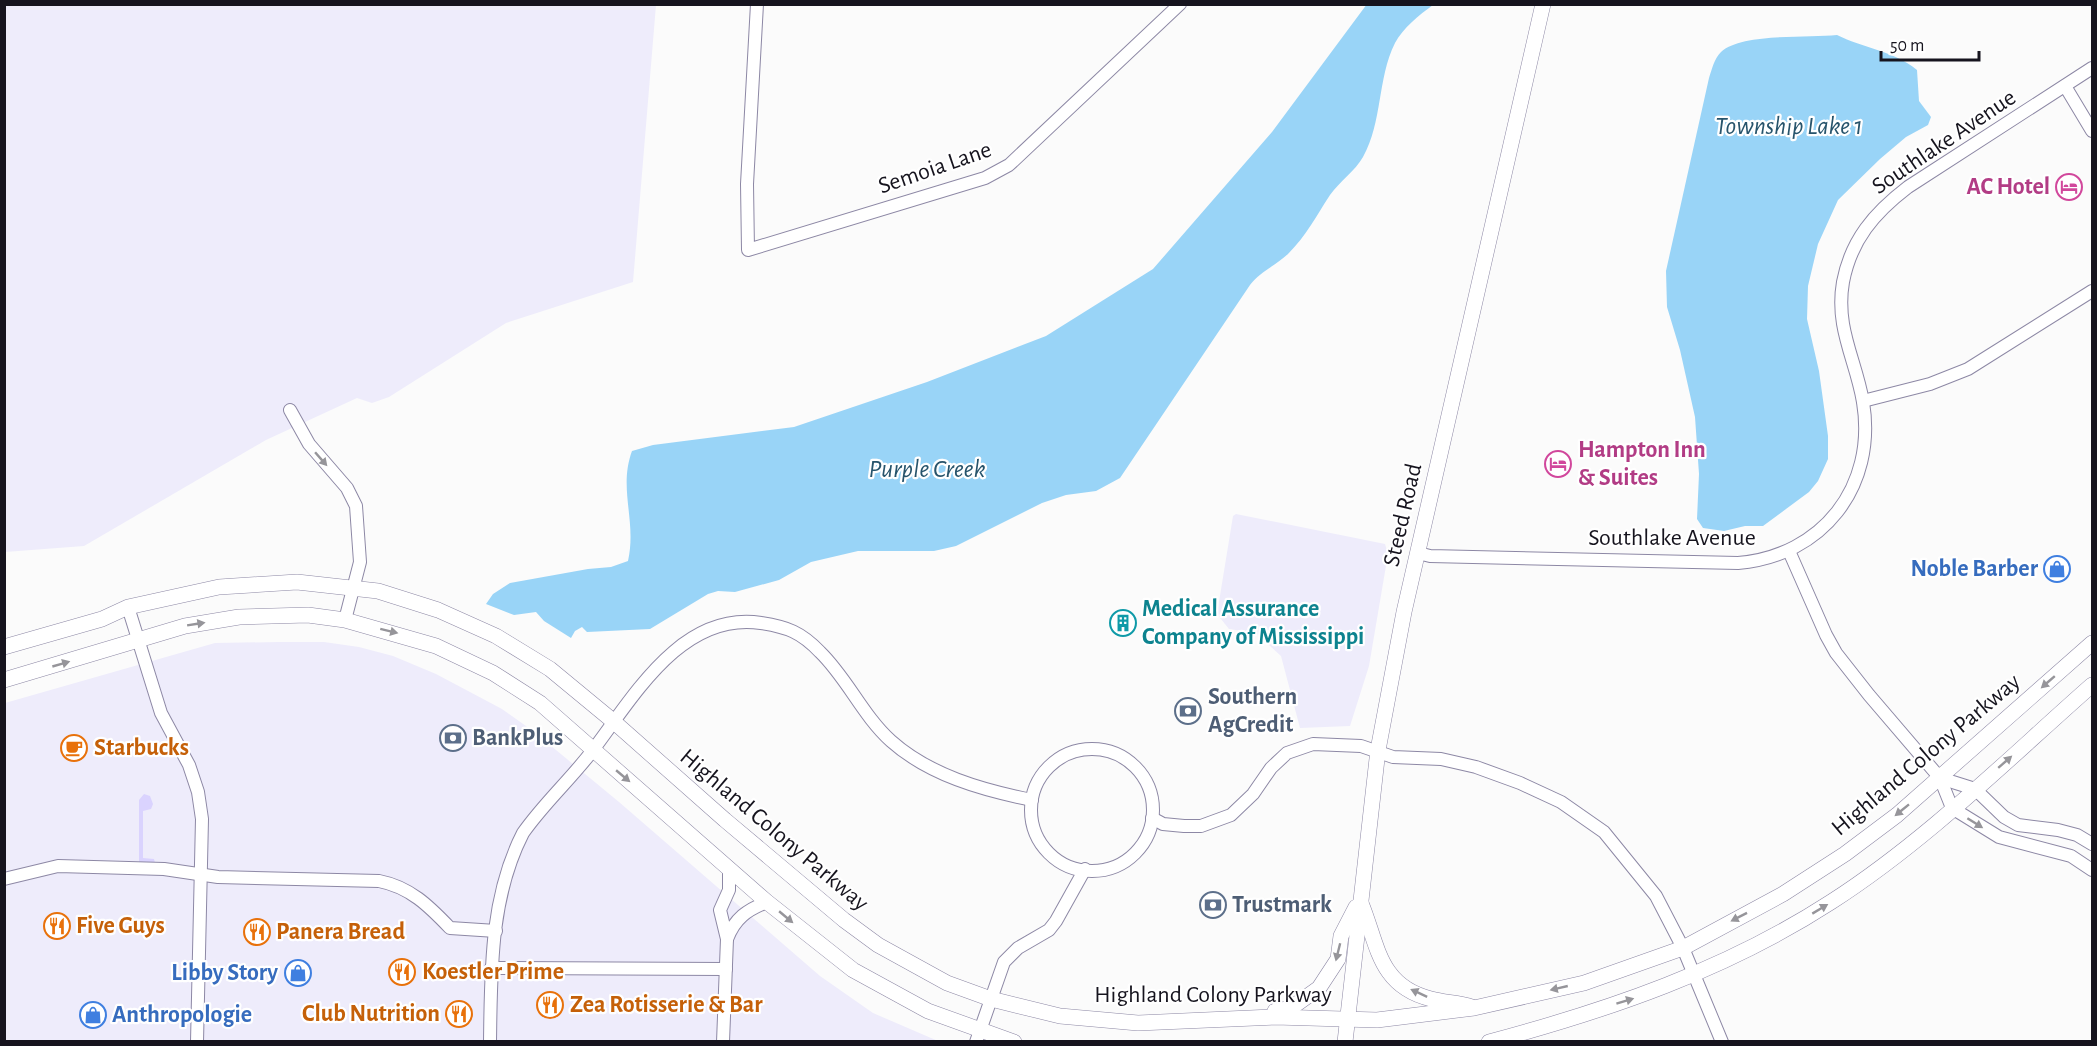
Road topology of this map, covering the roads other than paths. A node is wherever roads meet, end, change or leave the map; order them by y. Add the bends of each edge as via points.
1 (757, 4) edge
2 (1179, 4) edge
3 (1543, 4) edge
4 (2092, 68) edge
5 (2065, 86) junction
6 (2092, 131) edge
7 (2092, 291) edge
8 (1863, 401) junction
9 (290, 410) dead end
10 (1789, 551) junction
11 (1418, 553) junction
12 (352, 588) junction
13 (128, 607) junction
14 (345, 620) junction
15 (140, 640) junction
16 (2092, 643) edge
17 (4, 647) edge
18 (4, 680) edge
19 (2092, 685) edge
20 (613, 721) junction
21 (1378, 750) junction
22 (593, 751) junction
23 (1940, 778) junction
24 (1975, 789) junction
25 (1032, 800) junction
26 (1952, 808) junction
27 (1152, 818) junction
28 (2092, 844) edge
29 (729, 868) junction
30 (1085, 869) junction
31 (2092, 870) edge
32 (200, 874) junction
33 (4, 879) edge
34 (1360, 899) junction
35 (767, 902) junction
36 (496, 931) junction
37 (727, 939) junction
38 (1683, 948) junction
39 (491, 968) junction
40 (726, 969) junction
41 (1695, 974) junction
42 (991, 999) junction
43 (1474, 1008) junction
44 (1242, 1018) junction
45 (1348, 1018) junction
46 (978, 1036) edge
47 (197, 1041) edge
48 (490, 1041) edge
49 (723, 1041) edge
50 (1014, 1041) edge
51 (1345, 1041) edge
52 (1489, 1041) edge
53 (1722, 1041) edge

1 - 2 street, Semoia Lane via 747,184 748,250 986,178 1010,165
3 - 11 street, Steed Road
4 - 5 street, Southlake Avenue
5 - 6 street
5 - 8 street, Southlake Avenue via 1908,187 1882,207 1856,242 1847,263 1842,304 1849,356
7 - 8 street via 1968,369 1930,384
8 - 10 street, Southlake Avenue via 1864,442 1853,487 1822,530
9 -> 12 street via 309,444 347,488 356,506 360,562
10 - 11 street, Southlake Avenue via 1771,558 1726,563
10 - 23 street via 1836,652
11 - 21 street, Steed Road
12 - 13 street, Highland Colony Parkway via 297,582 219,587
12 - 14 street
12 - 20 street, Highland Colony Parkway via 378,591 438,609 496,636 550,669
13 - 15 street
13 - 17 street, Highland Colony Parkway via 102,619
15 -> 14 street via 185,626 239,617 308,615
14 -> 22 street via 436,646 493,673 540,703
18 -> 15 street
15 - 32 street via 161,713 189,765 198,792 202,819
16 -> 23 street, Highland Colony Parkway
24 -> 19 street
20 - 22 street
20 - 25 street via 674,650 708,628 748,621 789,628 820,652 891,740 908,753 943,774
20 - 42 street, Highland Colony Parkway via 844,920 917,968
21 - 27 street via 1313,744 1287,753 1230,815 1201,826 1163,824
21 - 34 street, Steed Road
21 - 38 street via 1393,757 1441,759 1476,766 1561,802 1604,832 1656,896
22 -> 29 street
22 - 36 street via 523,833 505,876
23 - 24 street
23 - 26 street
23 -> 38 street, Highland Colony Parkway via 1845,854 1783,894
24 - 26 street
24 - 28 street via 2018,825 2058,830
25 - 27 street via 1041,775 1060,756 1074,751 1111,752 1132,763 1147,784
25 - 30 street via 1035,832 1042,844 1060,862
26 -> 31 street via 1999,837 2071,856
41 -> 26 street via 1771,938 1832,901 1895,857
27 - 30 street via 1141,844 1123,862 1097,870
29 - 35 street
29 - 37 street via 729,890 720,910
30 - 42 street via 1049,930 1018,948 1004,962
32 - 33 street via 164,868 58,866
32 - 36 street via 392,883 426,902 450,928
32 - 47 street
43 -> 34 street via 1431,999 1389,973 1376,953
34 -> 44 street via 1341,936 1338,959 1319,987 1291,1008
34 - 45 street, Steed Road
35 - 37 street via 734,921
35 -> 46 street via 853,970
36 - 39 street
37 - 40 street
38 - 41 street
38 -> 43 street, Highland Colony Parkway via 1584,982
39 - 40 street
39 - 48 street
40 - 49 street
52 -> 41 street via 1637,998
41 - 53 street
42 - 44 street, Highland Colony Parkway via 1060,1016 1138,1023
42 - 46 street
43 - 45 street, Highland Colony Parkway via 1377,1020
44 - 45 street, Highland Colony Parkway
45 - 51 street, Steed Road
46 - 50 street

